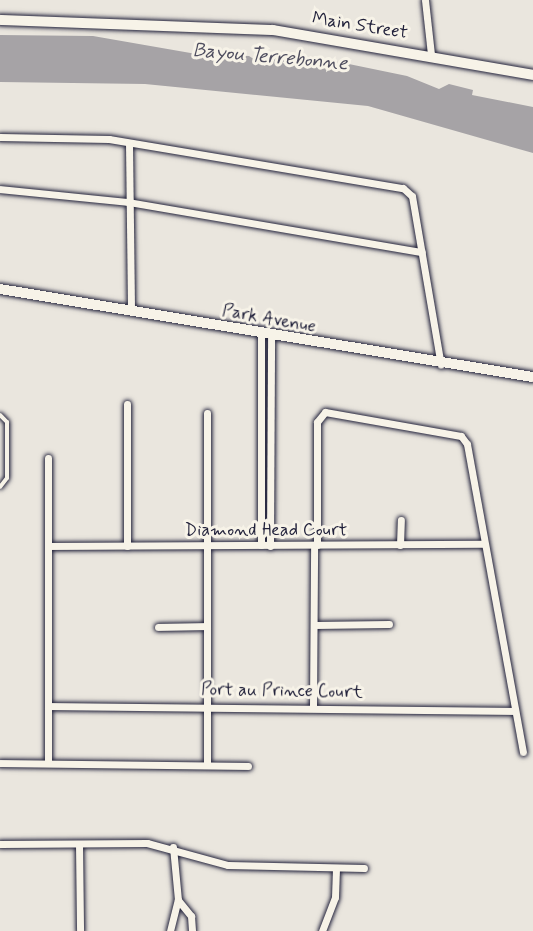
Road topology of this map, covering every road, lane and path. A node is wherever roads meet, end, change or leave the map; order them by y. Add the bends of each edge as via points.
1 (425, 0) edge
2 (0, 20) edge
3 (431, 54) junction
4 (533, 75) edge
5 (0, 136) edge
6 (129, 143) junction
7 (0, 189) edge
8 (128, 202) junction
9 (422, 252) junction
10 (0, 289) edge
11 (131, 309) junction
12 (266, 336) junction
13 (441, 365) junction
14 (533, 377) edge
15 (127, 404) dead end
16 (207, 413) dead end
17 (0, 415) edge
18 (260, 444) junction
19 (271, 444) junction
20 (48, 458) dead end
21 (0, 487) edge
22 (401, 520) dead end
23 (484, 544) junction
24 (207, 545) junction
25 (261, 545) junction
26 (316, 545) junction
27 (400, 545) junction
28 (48, 546) junction
29 (127, 546) junction
30 (270, 546) junction
31 (389, 624) dead end
32 (314, 625) junction
33 (207, 626) junction
34 (158, 627) dead end
35 (207, 704) junction
36 (48, 706) junction
37 (314, 707) junction
38 (515, 711) junction
39 (523, 752) dead end
40 (0, 763) edge
41 (48, 763) junction
42 (207, 765) junction
43 (248, 766) dead end
44 (0, 844) edge
45 (79, 844) junction
46 (173, 848) junction
47 (364, 868) dead end
48 (336, 869) junction
49 (178, 900) junction
50 (80, 931) edge
51 (170, 931) edge
52 (192, 931) edge
53 (322, 931) edge

1 - 3 street
2 - 3 main road, Main Street via 273,30
3 - 4 main road, Main Street
5 - 6 street
6 - 8 street
6 - 9 street via 410,193
7 - 8 street
8 - 9 street
8 - 11 street
9 - 13 street
10 - 11 main road, Park Avenue
11 - 12 main road, Park Avenue
12 - 13 main road, Park Avenue
12 - 18 street
12 - 19 street
13 - 14 main road, Park Avenue
15 - 29 street
16 - 24 street
17 - 21 lane via 7,422 7,478
18 - 19 lane
18 - 25 street
19 - 30 street
20 - 28 street
22 - 27 street
23 - 26 street via 467,444 453,431 332,411 317,422
23 - 27 street, Diamond Head Court
23 - 38 street
24 - 25 street, Diamond Head Court
24 - 29 street, Diamond Head Court
24 - 33 street
25 - 30 street, Diamond Head Court
26 - 27 street, Diamond Head Court
26 - 30 street, Diamond Head Court
26 - 32 street
28 - 29 street, Diamond Head Court
28 - 36 street
31 - 32 street
32 - 37 street
33 - 34 street
33 - 35 street
35 - 36 street, Port au Prince Court
35 - 37 street, Port au Prince Court
35 - 42 street
36 - 41 street
37 - 38 street, Port au Prince Court
38 - 39 street
40 - 41 street
41 - 42 street
42 - 43 street
44 - 45 street
45 - 46 street
45 - 50 street
46 - 48 street via 228,865
46 - 49 street
47 - 48 street
48 - 53 street via 334,897
49 - 51 street
49 - 52 street via 191,916

